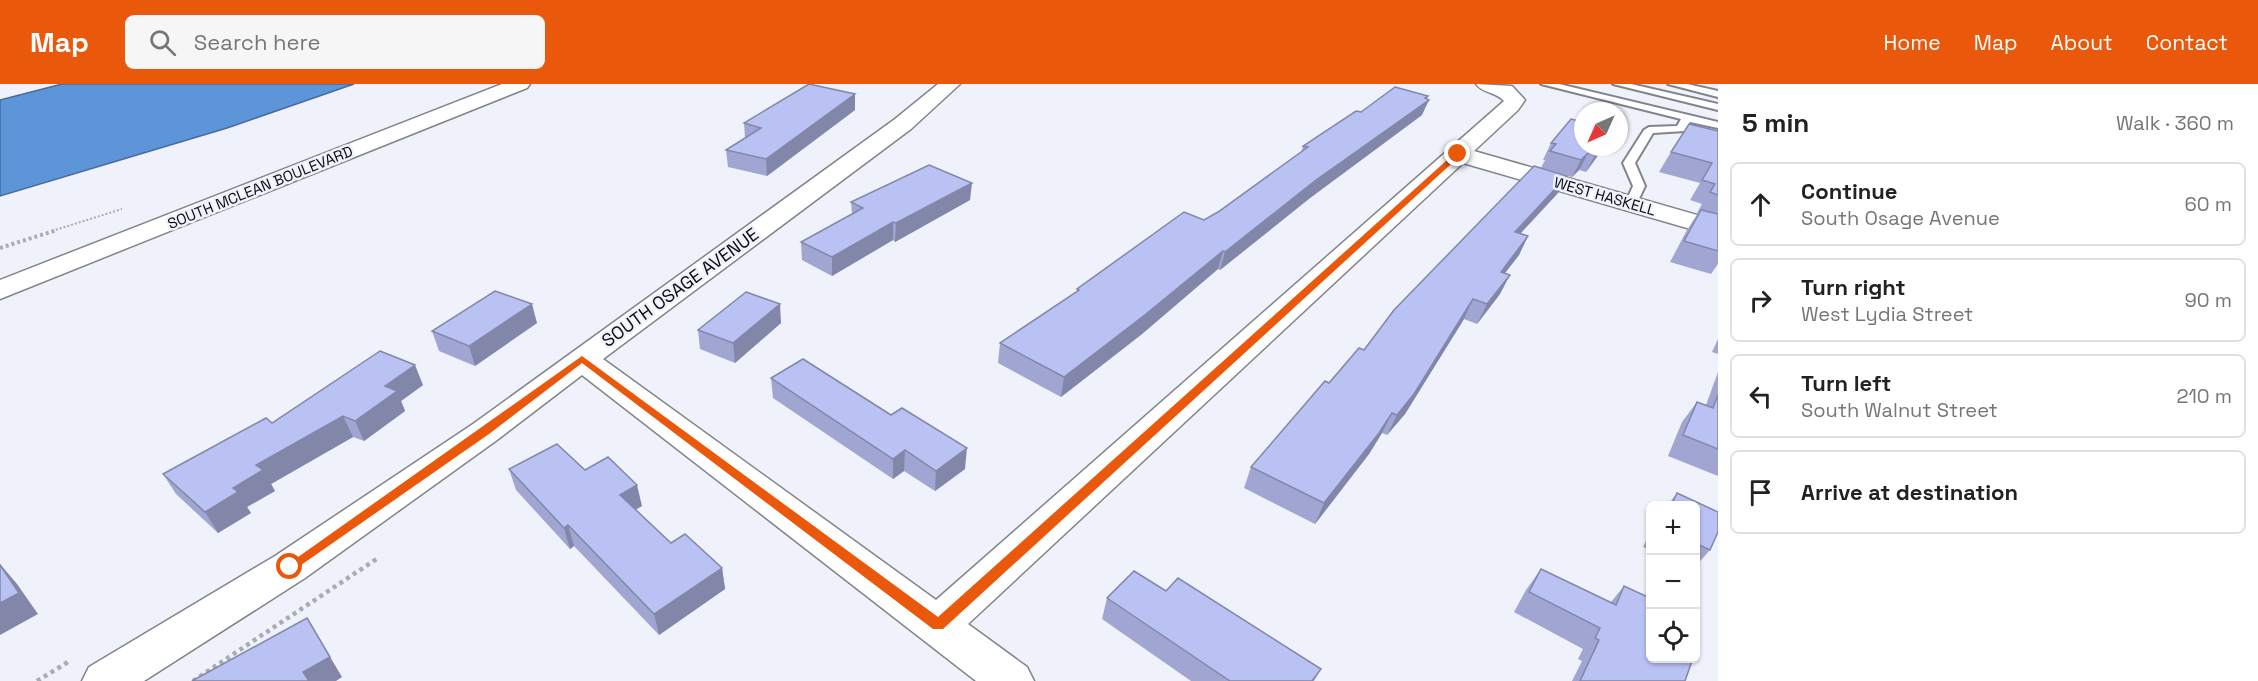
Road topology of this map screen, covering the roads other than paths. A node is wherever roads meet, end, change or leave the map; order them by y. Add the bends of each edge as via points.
1 (520, 84) edge
2 (950, 84) edge
3 (1486, 84) edge
4 (1546, 84) edge
5 (1618, 84) edge
6 (1673, 84) edge
7 (1718, 94) edge
8 (1718, 107) edge
9 (1687, 117) junction
10 (1718, 125) edge
11 (1458, 154) junction
12 (1631, 204) junction
13 (1718, 229) edge
14 (0, 290) edge
15 (582, 359) junction
16 (938, 625) junction
17 (105, 681) edge
18 (1011, 681) edge

1 - 14 street, SOUTH MCLEAN BOULEVARD
2 - 15 street, SOUTH OSAGE AVENUE via 903,124
3 - 11 street via 1505,90 1515,100
4 - 9 lane
5 - 8 lane
6 - 7 lane
9 - 10 lane
9 - 12 lane via 1681,129 1649,130 1629,163 1639,186
11 - 12 street, WEST HASKELL
11 - 16 street
12 - 13 street, WEST HASKELL
15 - 16 street
15 - 17 street, SOUTH OSAGE AVENUE via 485,432 290,567
16 - 18 street

